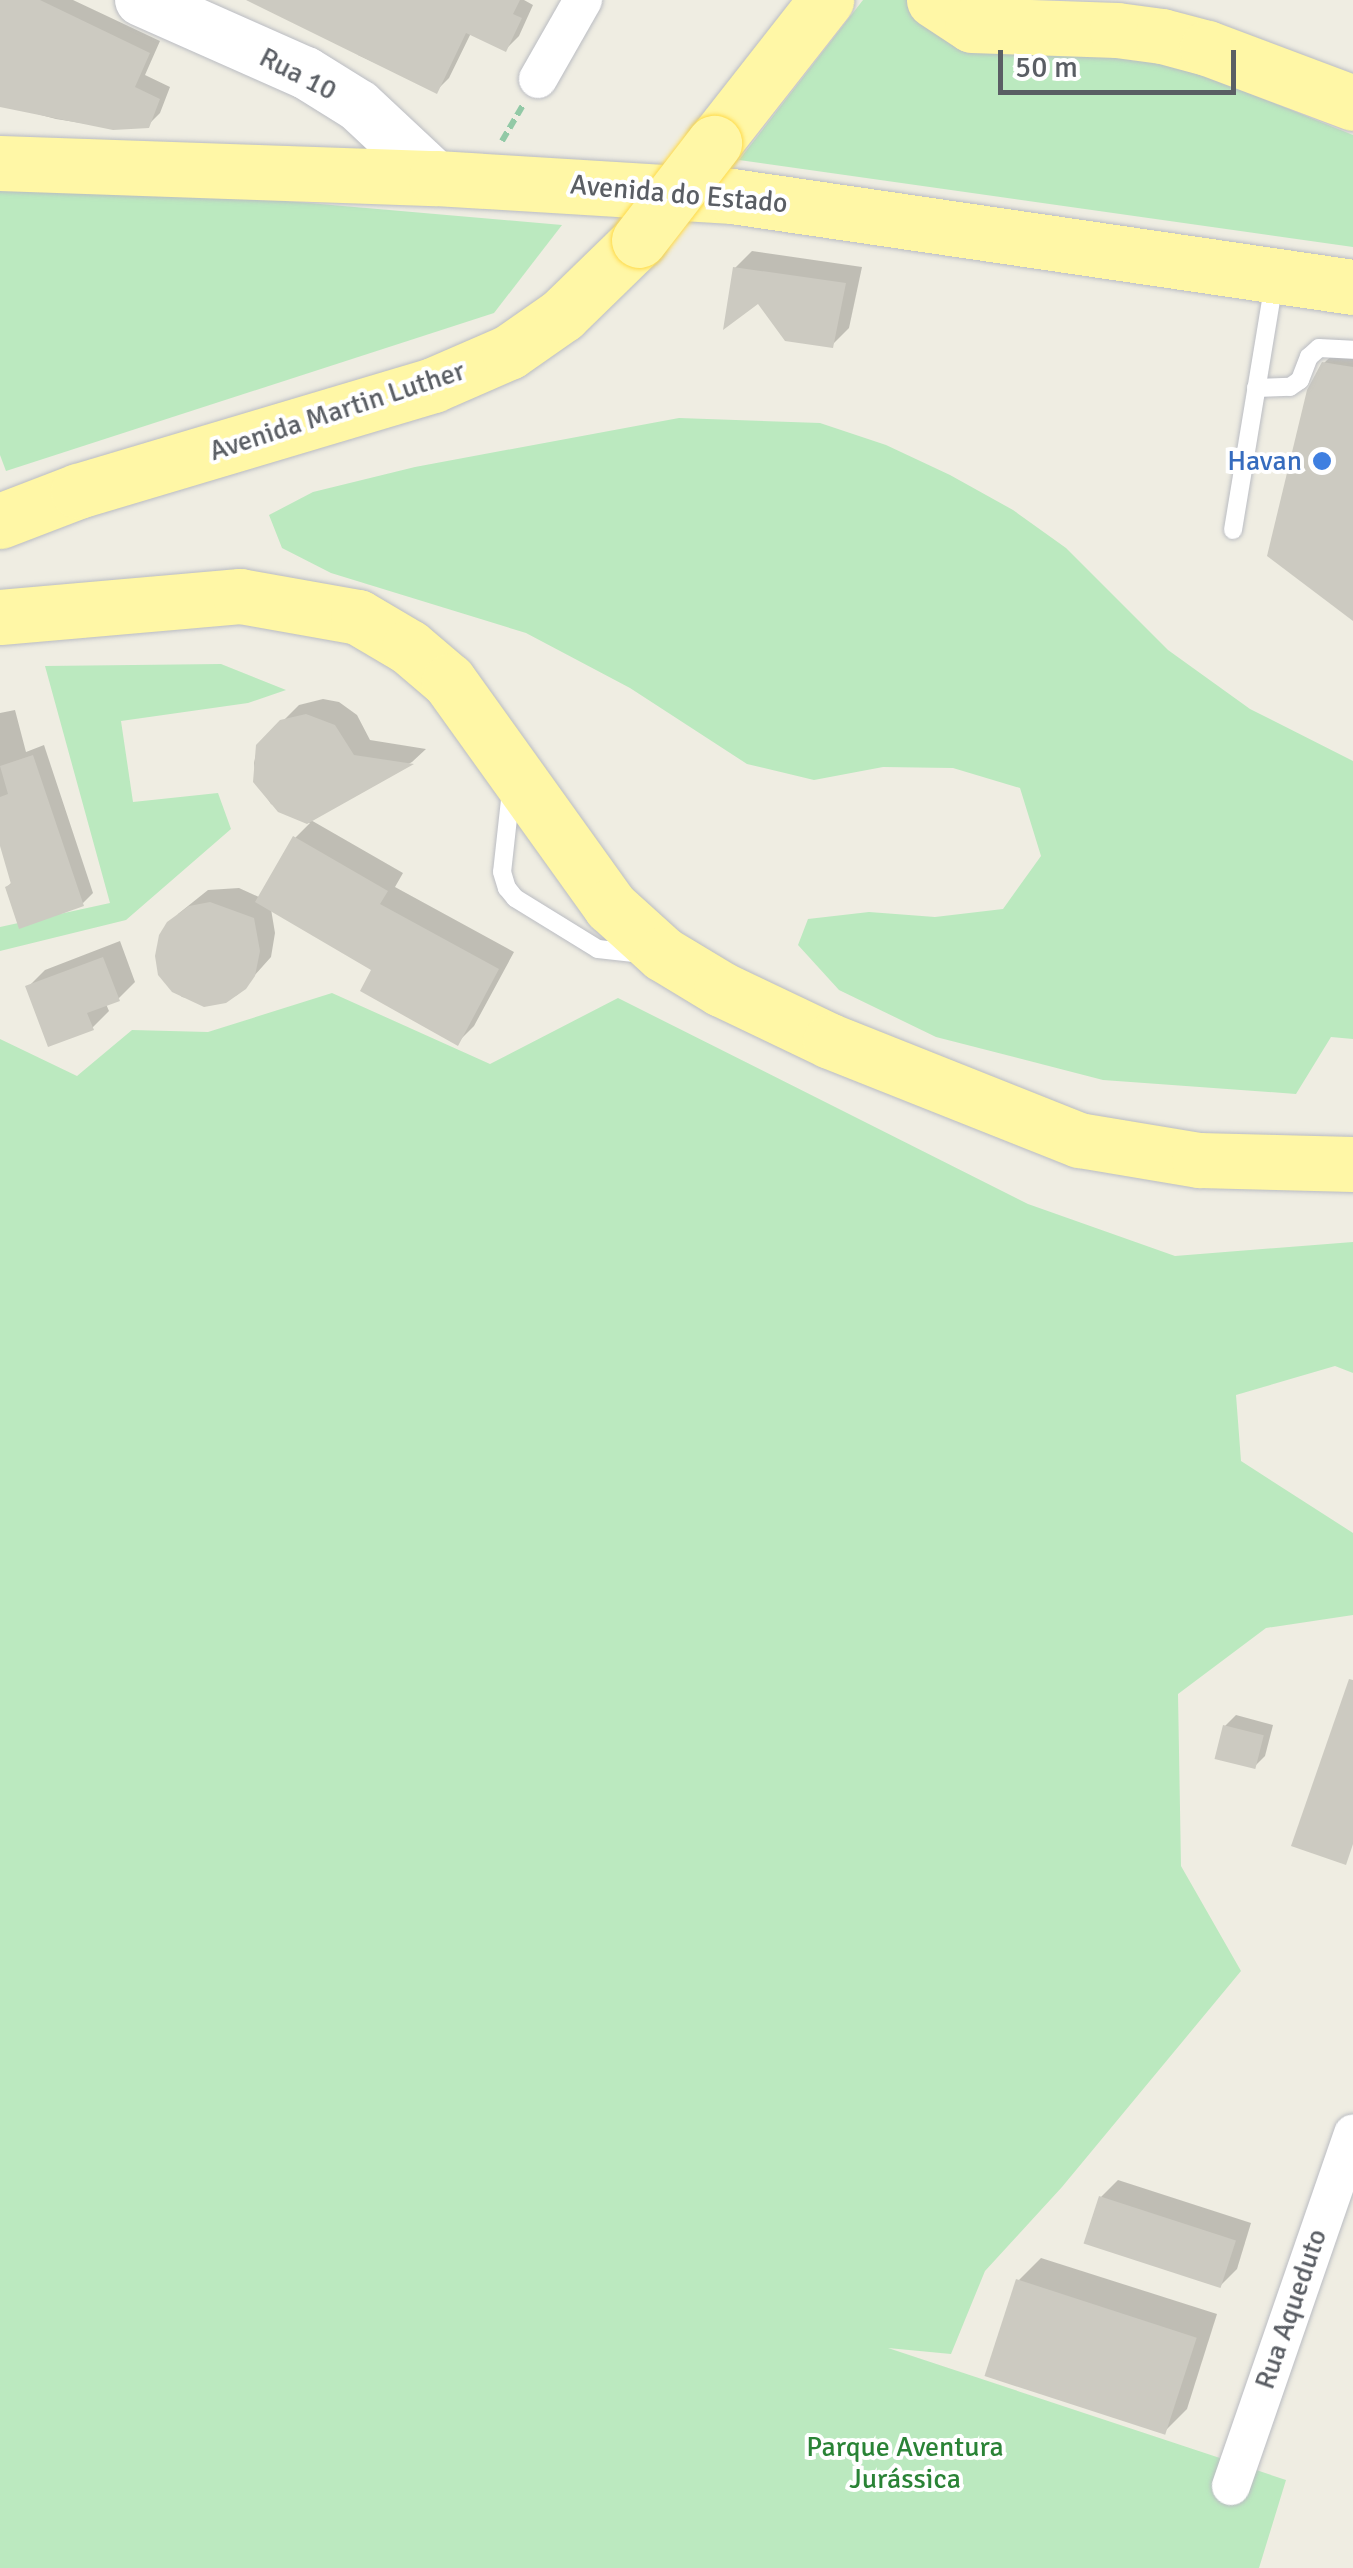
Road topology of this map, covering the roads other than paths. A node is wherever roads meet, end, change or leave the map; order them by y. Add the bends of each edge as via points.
1 (141, 0) edge
2 (583, 0) edge
3 (826, 0) edge
4 (934, 0) edge
5 (538, 79) dead end
6 (1353, 103) edge
7 (0, 163) edge
8 (436, 178) junction
9 (1275, 277) junction
10 (1353, 287) edge
11 (1353, 350) edge
12 (1256, 388) junction
13 (0, 522) edge
14 (1233, 530) dead end
15 (0, 617) edge
16 (1353, 1164) edge
17 (1353, 2133) edge
18 (1230, 2486) dead end

1 - 8 street, Rua 10 via 306,73 358,106
2 - 5 street
3 - 13 main road, Avenida Martin Luther, bridge via 638,240 562,315 508,352 433,386 78,491
4 - 6 main road via 972,25 1162,36
7 - 8 main road, Avenida do Estado
8 - 9 main road, Avenida do Estado via 805,204
9 - 10 main road, Avenida do Estado
9 - 12 lane
11 - 12 lane via 1319,348 1290,387
12 - 14 lane
15 - 16 main road via 240,596 358,617 449,681 610,906 664,954 721,990 830,1042 1079,1140 1199,1160
17 - 18 street, Rua Aqueduto

